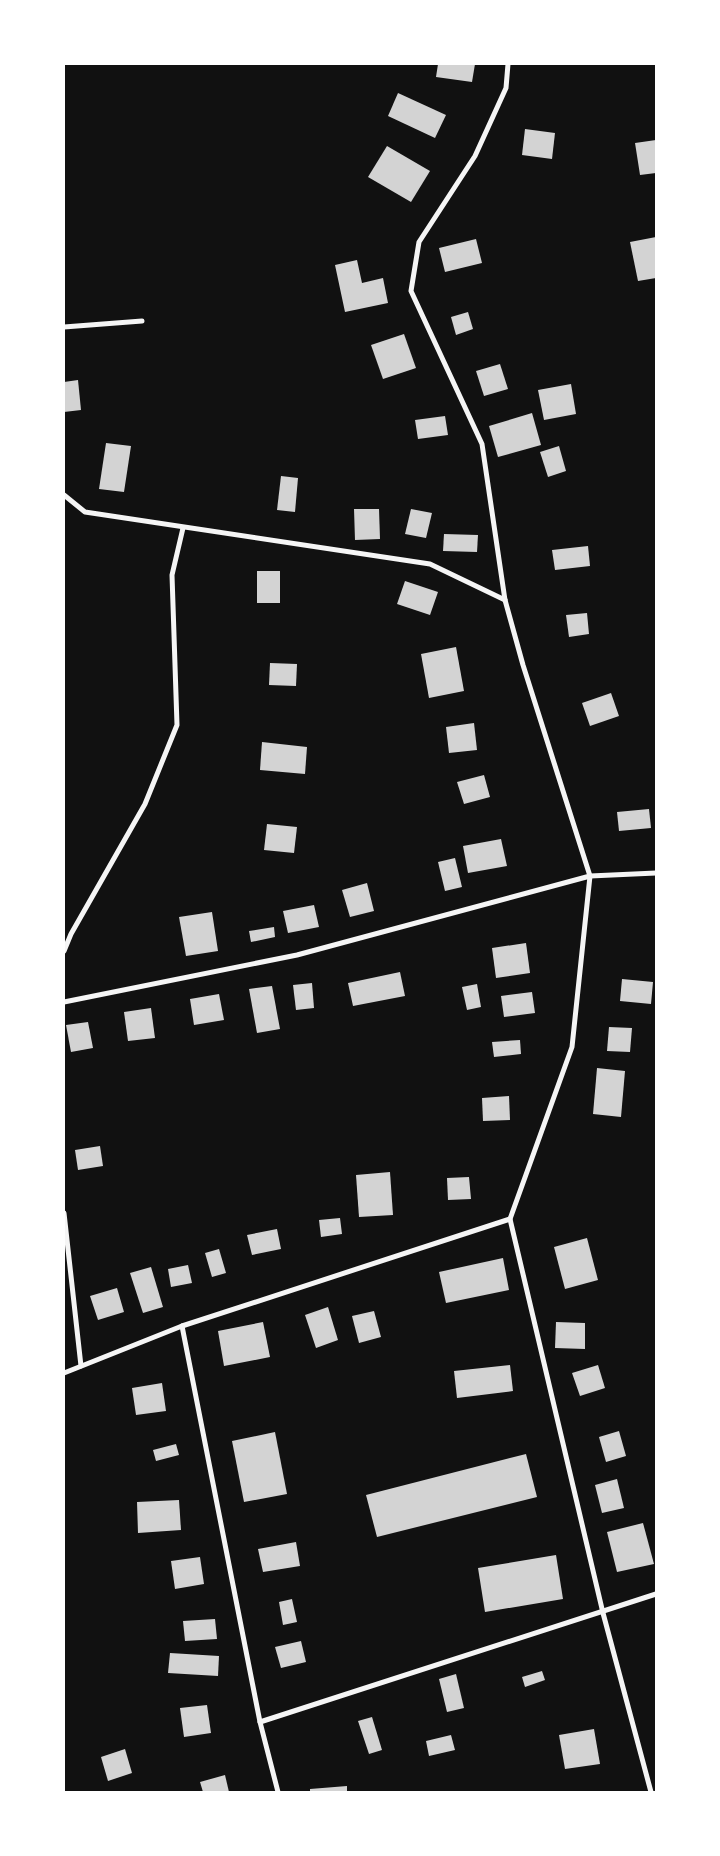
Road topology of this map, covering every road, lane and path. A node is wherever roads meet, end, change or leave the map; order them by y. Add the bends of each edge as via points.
1 (508, 64) edge
2 (142, 321) dead end
3 (64, 327) edge
4 (64, 495) edge
5 (183, 528) junction
6 (505, 600) junction
7 (656, 873) edge
8 (590, 876) junction
9 (64, 951) edge
10 (64, 1002) edge
11 (64, 1213) edge
12 (510, 1219) junction
13 (182, 1326) junction
14 (80, 1366) junction
15 (64, 1373) edge
16 (656, 1594) edge
17 (603, 1613) junction
18 (260, 1722) junction
19 (278, 1792) edge
20 (651, 1792) edge

1 - 6 street via 506,88 474,156 419,242 410,291 482,444
2 - 3 street
4 - 5 street via 85,512
5 - 6 street via 430,564
5 - 9 street via 172,575 177,725 145,804
6 - 8 street
7 - 8 street
8 - 10 street via 298,955
8 - 12 street via 572,1047
11 - 14 street
12 - 13 street
12 - 17 street
13 - 14 street
13 - 18 street
14 - 15 street
16 - 17 street
17 - 18 street
17 - 20 street
18 - 19 street

